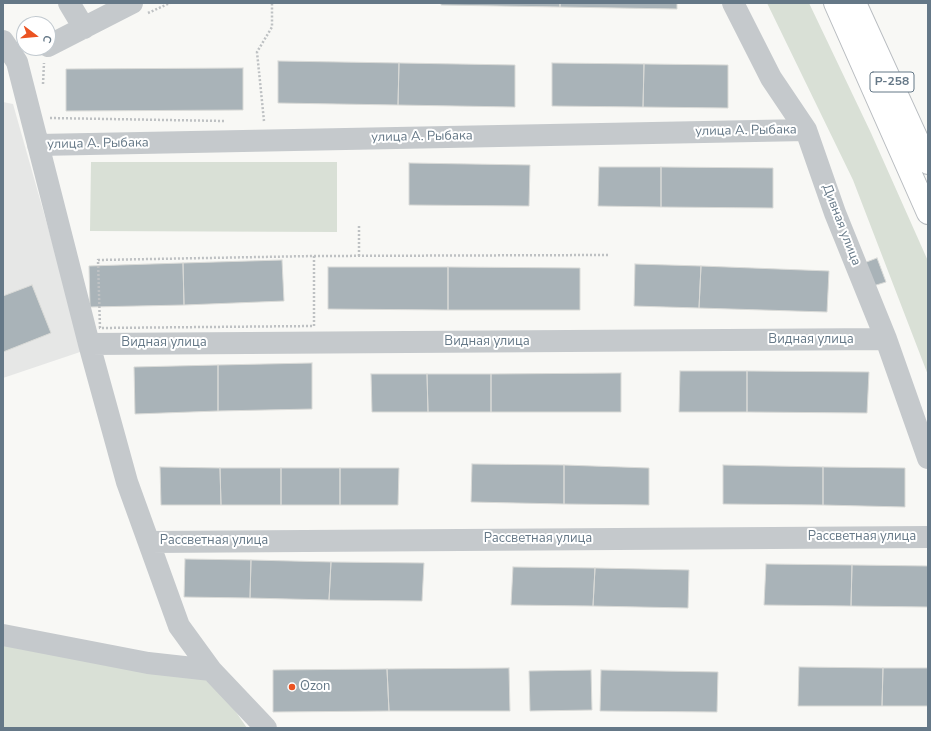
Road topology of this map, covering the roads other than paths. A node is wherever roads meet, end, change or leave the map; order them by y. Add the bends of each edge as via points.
1 (69, 3) edge
2 (132, 3) edge
3 (733, 3) edge
4 (835, 3) edge
5 (855, 3) edge
6 (84, 28) junction
7 (3, 40) edge
8 (56, 45) edge
9 (34, 56) edge
10 (10, 65) edge
11 (806, 130) junction
12 (38, 145) junction
13 (928, 163) edge
14 (928, 213) edge
15 (886, 340) junction
16 (89, 344) junction
17 (928, 458) edge
18 (928, 537) edge
19 (149, 542) junction
20 (3, 635) edge
21 (211, 670) junction
22 (266, 728) edge

1 - 6 street
2 - 6 street
3 - 11 street, Дивная улица via 771,78
4 - 14 main road
5 - 13 main road, Р-258
6 - 8 street
7 - 10 street
9 - 10 street
10 - 12 street
11 - 12 street, улица А. Рыбака
11 - 15 street, Дивная улица via 835,213
12 - 16 street
15 - 16 street, Видная улица
15 - 17 street, Дивная улица
16 - 19 street via 127,482
18 - 19 street, Рассветная улица
19 - 21 street via 179,626
20 - 21 street via 148,663
21 - 22 street

